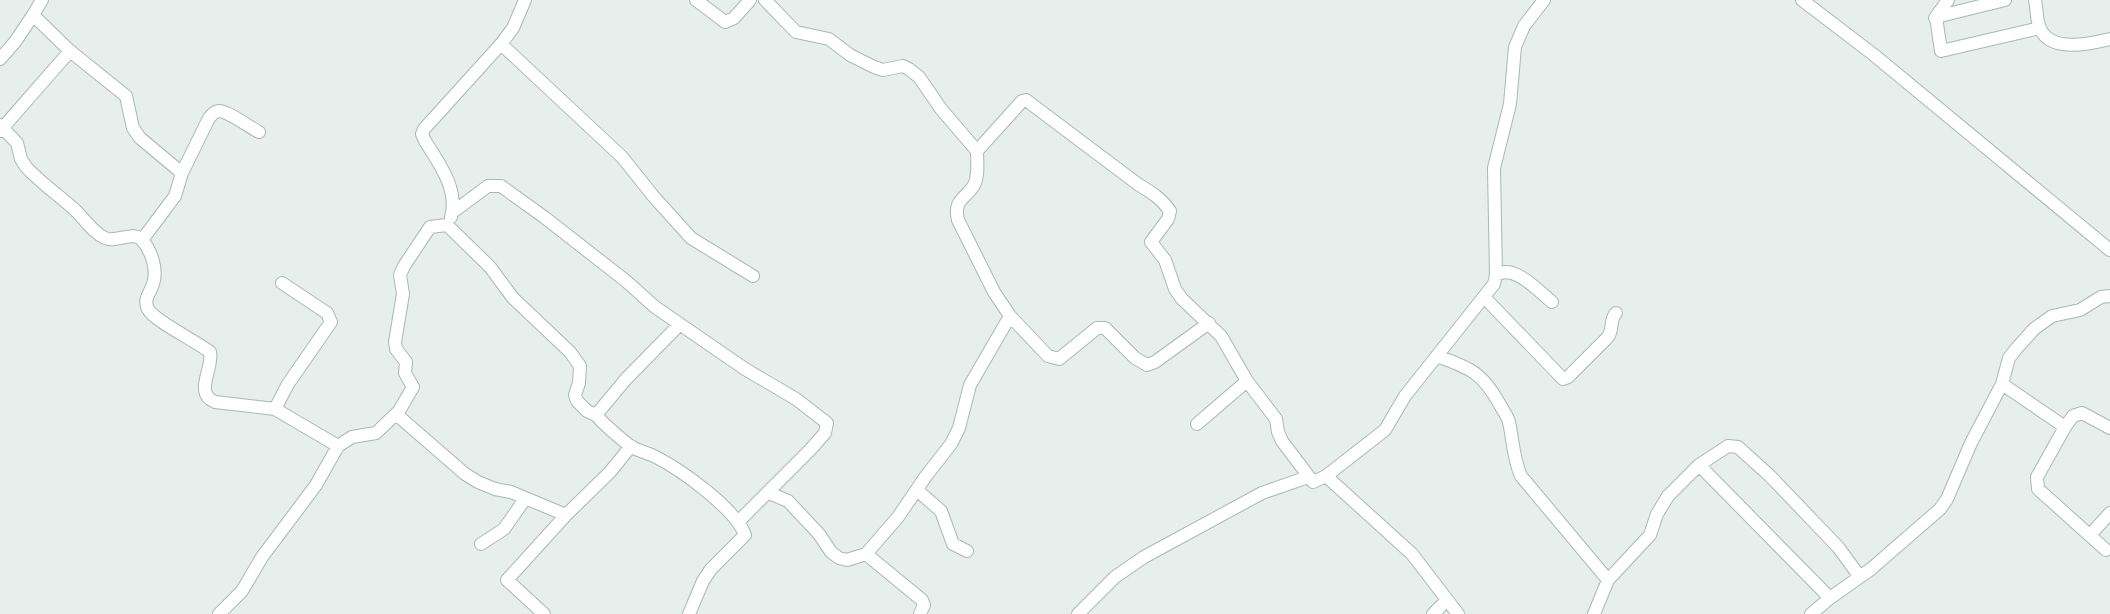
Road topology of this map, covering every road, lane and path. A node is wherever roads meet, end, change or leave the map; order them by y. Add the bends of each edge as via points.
1 (42, 0) edge
2 (525, 0) edge
3 (696, 0) edge
4 (750, 0) edge
5 (765, 0) edge
6 (1544, 0) edge
7 (1802, 0) edge
8 (1948, 0) edge
9 (2005, 0) edge
10 (2035, 0) edge
11 (32, 16) junction
12 (1933, 22) junction
13 (2040, 28) junction
14 (2110, 39) edge
15 (500, 44) junction
16 (70, 51) junction
17 (0, 59) edge
18 (1, 127) edge
19 (258, 132) dead end
20 (977, 151) junction
21 (182, 173) junction
22 (452, 212) junction
23 (447, 225) junction
24 (142, 240) junction
25 (2110, 250) edge
26 (1496, 275) junction
27 (753, 276) dead end
28 (282, 283) dead end
29 (2110, 296) edge
30 (1484, 297) junction
31 (1552, 302) dead end
32 (1616, 313) dead end
33 (1010, 316) junction
34 (1209, 323) junction
35 (680, 324) junction
36 (1437, 356) junction
37 (1247, 381) junction
38 (2002, 384) junction
39 (274, 409) junction
40 (396, 414) junction
41 (596, 415) junction
42 (1197, 424) dead end
43 (2109, 425) edge
44 (2065, 427) junction
45 (338, 446) junction
46 (631, 446) junction
47 (1699, 465) junction
48 (1326, 476) junction
49 (1308, 477) junction
50 (917, 490) junction
51 (769, 493) junction
52 (525, 499) junction
53 (2110, 513) edge
54 (566, 515) junction
55 (738, 522) junction
56 (2090, 535) junction
57 (481, 544) dead end
58 (2106, 550) dead end
59 (967, 551) dead end
60 (866, 554) junction
61 (1865, 573) junction
62 (1608, 580) junction
63 (1830, 598) junction
64 (1447, 600) junction
65 (220, 614) edge
66 (544, 614) edge
67 (689, 614) edge
68 (920, 614) edge
69 (1078, 614) edge
70 (1434, 614) edge
71 (1458, 614) edge
72 (1594, 614) edge
73 (1811, 614) edge

1 - 11 street
2 - 15 street via 513,28
3 - 4 street via 725,22 734,18
5 - 20 street via 796,32 829,39 850,55 874,68 883,70 903,66 909,69 919,77 941,109
6 - 26 street via 1524,26 1515,47 1510,104 1494,168
7 - 25 street via 1874,55
8 - 12 street
9 - 12 street
10 - 13 street
11 - 16 street
11 - 17 street
12 - 13 street via 1941,51
13 - 14 street via 2049,40 2060,45
15 - 22 street via 422,134 448,182 452,195
15 - 27 street via 622,157 654,198 691,238
16 - 18 street
16 - 21 street via 126,96 130,107 129,118 140,138
18 - 24 street via 18,142 21,159 26,167 101,236 109,239 134,236
19 - 21 street via 227,114 214,112
20 - 33 street via 977,178 974,186 962,196 956,213 994,292
20 - 34 street via 1022,101 1026,100 1154,194 1170,211 1168,219 1151,242 1165,260 1175,289
21 - 24 street via 174,196
22 - 23 street
22 - 35 street via 488,186 501,186 550,221 655,307
23 - 40 street via 430,227 400,275 403,294 395,342 396,349 406,362 405,373 413,387
23 - 41 street via 490,267 513,298 570,352 580,366 577,401 587,411
24 - 39 street via 155,266 154,284 146,304 149,311 161,322 210,352 204,388 207,397 215,402
26 - 30 street via 1494,284
26 - 31 street via 1502,271 1510,272 1522,278
28 - 39 street via 326,313 332,322 288,384
29 - 38 street via 2101,297 2080,310 2052,316 2034,329 2009,358
30 - 32 street via 1563,379 1608,338
30 - 36 street
33 - 34 street via 1048,356 1054,359 1059,358 1097,328 1105,328 1135,358 1147,365 1155,362
33 - 50 street via 970,385 959,428 951,444
34 - 37 street via 1221,336
35 - 41 street via 626,379
35 - 51 street via 745,369 796,399 827,423 825,432
36 - 48 street via 1406,396 1385,430
36 - 62 street via 1467,367 1488,384 1508,420 1516,464 1521,476
37 - 42 street
37 - 49 street via 1276,419 1282,441
38 - 44 street
38 - 61 street via 1940,509
39 - 45 street
40 - 45 street via 376,432 352,437
40 - 52 street via 478,482
41 - 46 street
43 - 44 street via 2082,413 2073,416
44 - 56 street via 2036,477 2036,484 2038,489
45 - 65 street via 307,499 262,557 242,591
46 - 54 street via 610,472
46 - 55 street via 657,457 709,492
47 - 61 street via 1728,446 1738,447
47 - 62 street via 1668,496 1657,514 1650,535
47 - 63 street
48 - 49 street via 1313,482
48 - 64 street via 1412,554
49 - 69 street via 1262,493 1144,557 1115,578
50 - 59 street via 941,511 953,544
50 - 60 street
51 - 55 street
51 - 60 street via 788,501 839,558 846,560
52 - 54 street
52 - 57 street via 504,529
53 - 56 street
54 - 66 street via 507,580
55 - 67 street via 745,535 703,581
56 - 58 street
60 - 68 street via 922,600 924,605
61 - 63 street
62 - 72 street
63 - 73 street
64 - 70 street
64 - 71 street

